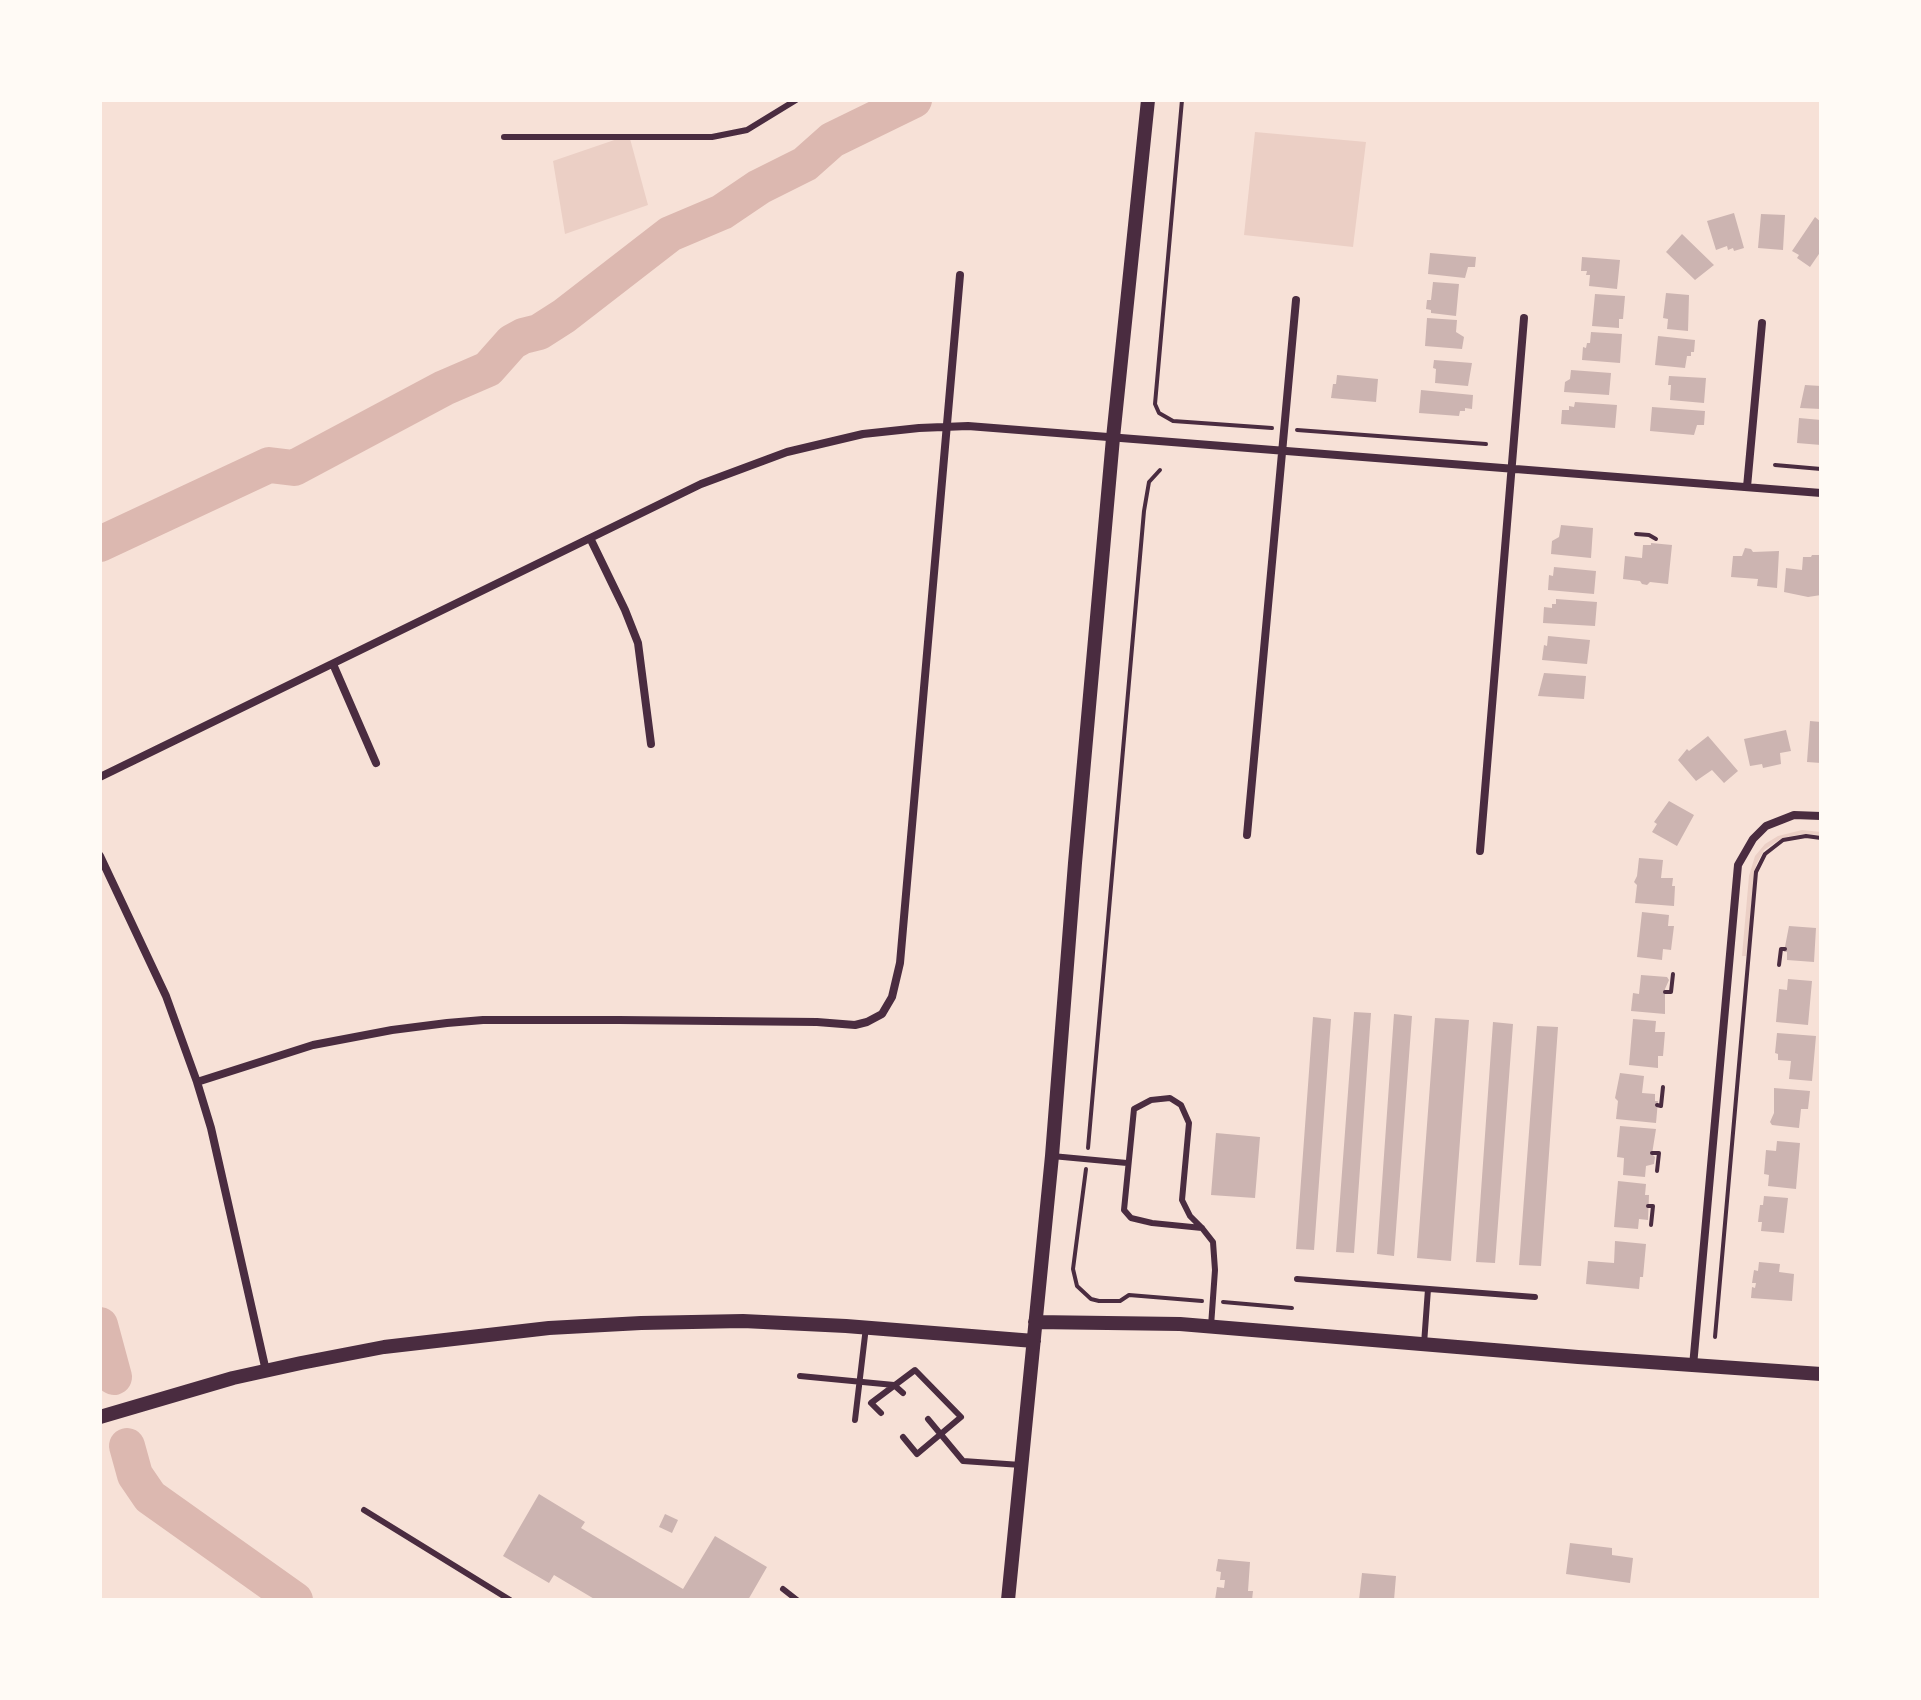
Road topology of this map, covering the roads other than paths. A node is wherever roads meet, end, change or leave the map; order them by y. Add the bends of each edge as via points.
1 (796, 100) edge
2 (1148, 100) edge
3 (504, 137) dead end
4 (960, 275) dead end
5 (1296, 300) dead end
6 (1524, 318) dead end
7 (1762, 323) dead end
8 (946, 426) junction
9 (1113, 438) junction
10 (1282, 452) junction
11 (1513, 469) junction
12 (1747, 487) junction
13 (1821, 493) edge
14 (591, 540) junction
15 (333, 664) junction
16 (651, 744) dead end
17 (376, 763) dead end
18 (100, 777) edge
19 (1821, 816) edge
20 (1247, 835) dead end
21 (1480, 851) dead end
22 (100, 856) edge
23 (197, 1082) junction
24 (1052, 1156) junction
25 (1127, 1163) junction
26 (1202, 1228) junction
27 (1297, 1279) dead end
28 (1428, 1289) junction
29 (1535, 1297) dead end
30 (1035, 1322) junction
31 (1211, 1326) junction
32 (866, 1327) junction
33 (1034, 1341) junction
34 (1424, 1344) junction
35 (1693, 1366) junction
36 (266, 1371) junction
37 (1821, 1374) edge
38 (800, 1376) dead end
39 (860, 1382) junction
40 (894, 1385) junction
41 (903, 1393) dead end
42 (881, 1413) dead end
43 (100, 1417) edge
44 (928, 1419) dead end
45 (855, 1420) dead end
46 (941, 1433) junction
47 (903, 1437) dead end
48 (1021, 1465) junction
49 (364, 1510) dead end
50 (783, 1589) dead end
51 (510, 1600) edge
52 (797, 1600) edge
53 (1008, 1600) edge

1 - 3 lane via 747,130 712,137
2 - 9 street
4 - 8 street
5 - 10 street
6 - 11 street
7 - 12 street
8 - 9 street
8 - 14 street via 863,434 787,452 701,484
8 - 23 street via 900,963 882,1014 855,1025 447,1023 313,1045
9 - 10 street
9 - 24 street
10 - 11 street
10 - 20 street
11 - 12 street
11 - 21 street
12 - 13 street
14 - 15 street
14 - 16 street via 638,643
15 - 17 street
15 - 18 street
19 - 35 street via 1794,815 1766,826 1738,865
22 - 23 street via 166,996
23 - 36 street
24 - 25 lane
24 - 30 street
25 - 26 lane via 1124,1210 1131,1218
25 - 26 lane via 1134,1109 1170,1098 1181,1105 1189,1123 1182,1200
26 - 31 lane via 1213,1242
27 - 28 lane
28 - 29 lane
28 - 34 lane
30 - 31 street
30 - 33 street
31 - 34 street
32 - 33 street
32 - 36 street via 743,1321 549,1328 384,1347
32 - 39 lane
33 - 48 street
34 - 35 street
35 - 37 street
36 - 43 street
38 - 39 lane
39 - 40 lane
39 - 45 lane
40 - 41 lane
40 - 42 lane via 871,1403
40 - 46 lane via 915,1370 961,1417
44 - 46 lane
46 - 47 lane via 917,1454
46 - 48 lane via 963,1461
48 - 53 street
49 - 51 lane
50 - 52 lane

